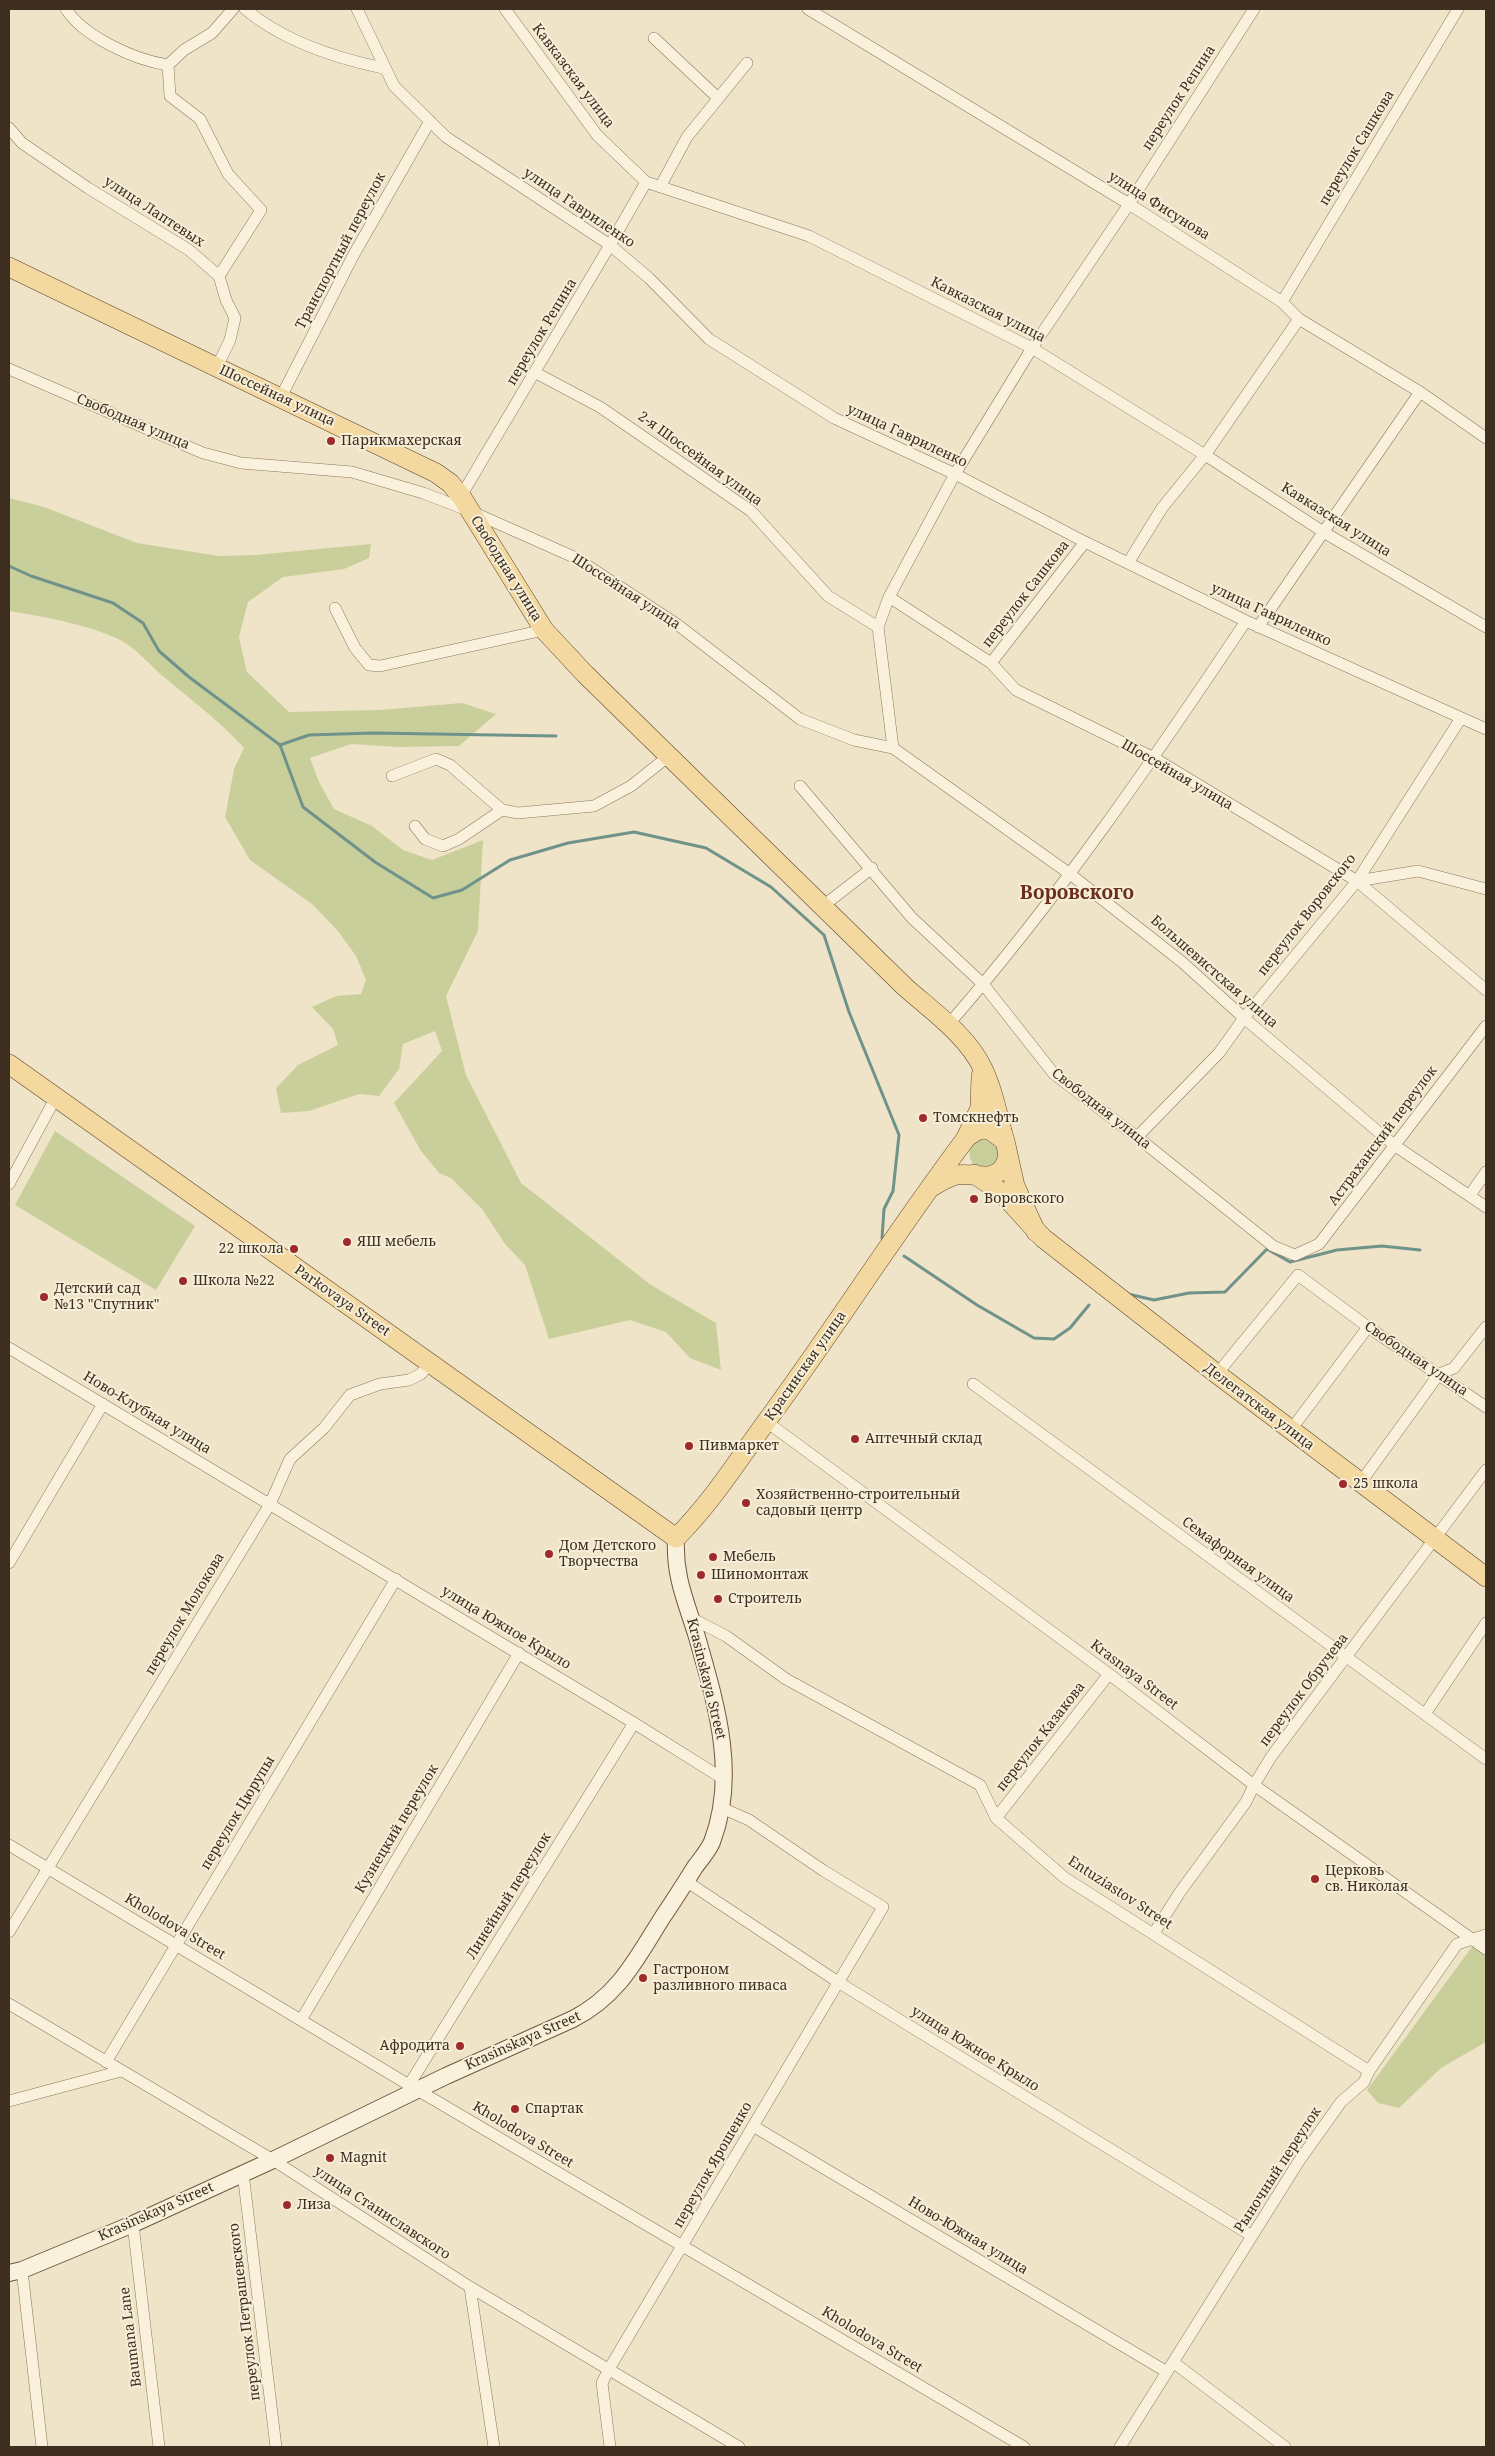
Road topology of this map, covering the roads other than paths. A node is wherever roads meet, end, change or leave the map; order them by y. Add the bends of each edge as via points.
1 (66, 9) edge
2 (233, 9) edge
3 (245, 9) edge
4 (357, 9) edge
5 (504, 9) edge
6 (808, 9) edge
7 (1254, 9) edge
8 (1458, 9) edge
9 (654, 38) dead end
10 (747, 63) dead end
11 (168, 66) junction
12 (383, 68) junction
13 (718, 98) junction
14 (430, 121) junction
15 (9, 128) edge
16 (646, 182) junction
17 (660, 187) junction
18 (1129, 204) junction
19 (610, 246) junction
20 (9, 267) edge
21 (219, 276) junction
22 (1282, 302) junction
23 (1299, 319) junction
24 (1032, 348) junction
25 (217, 367) junction
26 (9, 369) edge
27 (536, 372) junction
28 (1420, 392) junction
29 (281, 397) junction
30 (1486, 438) edge
31 (1205, 455) junction
32 (955, 474) junction
33 (466, 504) junction
34 (1325, 533) junction
35 (1085, 542) junction
36 (1128, 563) junction
37 (888, 597) junction
38 (335, 608) dead end
39 (1246, 621) junction
40 (878, 627) junction
41 (1258, 627) junction
42 (1486, 627) edge
43 (544, 630) junction
44 (991, 663) junction
45 (1462, 718) junction
46 (1486, 729) edge
47 (893, 748) junction
48 (670, 755) junction
49 (1154, 758) junction
50 (392, 776) dead end
51 (800, 786) dead end
52 (502, 810) junction
53 (415, 826) dead end
54 (872, 868) junction
55 (1070, 874) junction
56 (1357, 881) junction
57 (1486, 889) edge
58 (823, 906) junction
59 (984, 984) junction
60 (1486, 990) edge
61 (1244, 1018) junction
62 (948, 1025) junction
63 (1486, 1026) edge
64 (976, 1056) junction
65 (9, 1064) edge
66 (56, 1097) junction
67 (1137, 1137) junction
68 (964, 1141) junction
69 (1394, 1146) junction
70 (1008, 1150) junction
71 (1486, 1172) edge
72 (978, 1176) junction
73 (9, 1184) edge
74 (930, 1188) junction
75 (1470, 1194) junction
76 (1486, 1207) edge
77 (1036, 1232) junction
78 (1295, 1255) joint
79 (1368, 1327) junction
80 (1486, 1327) edge
81 (9, 1348) edge
82 (430, 1363) junction
83 (1217, 1374) junction
84 (1439, 1374) junction
85 (973, 1384) dead end
86 (103, 1404) junction
87 (1486, 1408) edge
88 (766, 1422) junction
89 (1290, 1430) junction
90 (1486, 1470) edge
91 (1361, 1482) junction
92 (270, 1504) junction
93 (676, 1538) junction
94 (1436, 1538) junction
95 (9, 1563) edge
96 (1486, 1577) edge
97 (396, 1580) junction
98 (691, 1618) junction
99 (1486, 1624) edge
100 (518, 1653) junction
101 (1346, 1658) junction
102 (1109, 1674) junction
103 (1425, 1714) junction
104 (634, 1722) junction
105 (1486, 1759) edge
106 (725, 1780) junction
107 (1254, 1785) junction
108 (722, 1808) junction
109 (996, 1818) junction
110 (9, 1845) edge
111 (48, 1868) junction
112 (686, 1881) junction
113 (9, 1932) edge
114 (1154, 1933) junction
115 (1486, 1934) edge
116 (1474, 1938) junction
117 (176, 1945) junction
118 (1486, 1949) edge
119 (838, 1982) junction
120 (9, 2004) edge
121 (301, 2020) junction
122 (106, 2062) junction
123 (121, 2071) junction
124 (1369, 2071) junction
125 (413, 2087) junction
126 (9, 2101) edge
127 (754, 2126) junction
128 (273, 2160) junction
129 (243, 2173) junction
130 (133, 2224) junction
131 (1252, 2236) junction
132 (683, 2247) junction
133 (15, 2271) edge
134 (470, 2287) junction
135 (1170, 2367) junction
136 (608, 2369) junction
137 (727, 2443) edge
138 (42, 2447) edge
139 (159, 2447) edge
140 (276, 2447) edge
141 (494, 2447) edge
142 (610, 2447) edge
143 (739, 2447) edge
144 (1024, 2447) edge
145 (1120, 2447) edge
146 (1285, 2447) edge

1 - 11 street via 103,40 132,56
2 - 11 street via 212,33 184,50
3 - 12 street via 264,25 310,45 355,62
4 - 12 street, улица Гавриленко
5 - 16 street, Кавказская улица via 597,135
6 - 18 street, улица Фисунова
7 - 18 street, переулок Репина
8 - 22 street, переулок Сашкова
9 - 13 street
10 - 13 street
11 - 21 street via 170,96 200,118 228,174 261,210
12 - 14 street, улица Гавриленко via 394,86
13 - 17 street via 687,137
14 - 19 street, улица Гавриленко via 446,137
14 - 29 street, Транспортный переулок via 354,256
15 - 21 street, улица Лаптевых via 22,144 189,250
16 - 17 street, Кавказская улица
16 - 19 street, переулок Репина
17 - 24 street, Кавказская улица via 809,236
18 - 22 street, улица Фисунова
18 - 24 street, переулок Репина
19 - 27 street, переулок Репина
19 - 32 street, улица Гавриленко via 649,278 709,339 834,418
20 - 25 main road, Шоссейная улица
21 - 25 street via 235,318 230,340
22 - 23 street, улица Фисунова
23 - 28 street, улица Фисунова
23 - 31 street
24 - 31 street, Кавказская улица
24 - 32 street, переулок Репина
25 - 29 main road, Шоссейная улица
26 - 33 street, Свободная улица via 203,453 241,463 352,472
27 - 33 street, переулок Репина
27 - 40 street, 2-я Шоссейная улица via 624,422 751,511 828,596
28 - 30 street, улица Фисунова
28 - 34 street
29 - 33 main road, Шоссейная улица via 436,473
31 - 34 street, Кавказская улица
31 - 36 street via 1162,508
32 - 35 street, улица Гавриленко
32 - 37 street, переулок Репина
33 - 43 main road, Свободная улица
33 - 47 street, Шоссейная улица via 576,558 678,625 800,719 854,740
34 - 41 street
34 - 42 street, Кавказская улица
35 - 36 street, улица Гавриленко
35 - 44 street, переулок Сашкова
36 - 39 street, улица Гавриленко
37 - 40 street, переулок Репина
37 - 44 street, Шоссейная улица
38 - 43 street via 355,648 369,664 380,666
39 - 41 street, улица Гавриленко
39 - 49 street
40 - 47 street
41 - 45 street, улица Гавриленко
43 - 48 main road, Свободная улица
44 - 49 street, Шоссейная улица via 1016,690
45 - 46 street, улица Гавриленко
45 - 56 street, переулок Воровского
47 - 55 street, Большевистская улица
48 - 52 street via 631,786 594,806 518,813
48 - 58 main road, Свободная улица
49 - 55 street
49 - 56 street, Шоссейная улица
50 - 52 street via 436,758
51 - 54 street, Свободная улица
52 - 53 street via 444,846 425,839
54 - 58 street
54 - 59 street, Свободная улица via 912,918
55 - 59 street
55 - 61 street, Большевистская улица via 1182,962
56 - 57 street via 1418,871
56 - 60 street, Шоссейная улица
56 - 61 street, переулок Воровского
58 - 62 main road, Свободная улица
59 - 62 street
59 - 67 street, Свободная улица via 1054,1074
61 - 67 street, переулок Воровского via 1219,1053
61 - 69 street, Большевистская улица
62 - 64 main road, Свободная улица
63 - 69 street, Астраханский переулок
64 - 68 main road, Красинская улица via 982,1098
64 - 70 main road, Делегатская улица via 989,1084
65 - 66 main road, Parkovaya Street
66 - 73 street
66 - 82 main road, Parkovaya Street
67 - 78 street, Свободная улица via 1273,1246
68 - 70 main road via 978,1130 990,1130 1001,1136
68 - 72 main road via 962,1160 968,1170
68 - 74 main road, Красинская улица
69 - 75 street, Большевистская улица
69 - 78 street, Астраханский переулок via 1319,1244
70 - 72 main road via 1001,1170 991,1176
70 - 77 main road, Делегатская улица via 1015,1186
71 - 75 street
72 - 74 main road via 951,1176
72 - 77 main road, Делегатская улица via 1000,1192
74 - 88 main road, Красинская улица
75 - 76 street, Большевистская улица
77 - 83 main road, Делегатская улица
79 - 83 street, Свободная улица via 1298,1275
79 - 84 street, Свободная улица
79 - 89 street
80 - 84 street via 1454,1368
81 - 86 street, Ново-Клубная улица
82 - 92 street, переулок Молокова via 421,1374 409,1380 380,1384 350,1395 324,1428 290,1458
82 - 93 main road, Parkovaya Street
83 - 89 main road, Делегатская улица
84 - 87 street, Свободная улица
84 - 91 street
85 - 101 street, Семафорная улица
86 - 92 street, Ново-Клубная улица
86 - 95 street
88 - 93 main road, Красинская улица via 704,1509
88 - 102 street, Krasnaya Street
89 - 91 main road, Делегатская улица
90 - 94 street, переулок Обручева
91 - 94 main road, Делегатская улица
92 - 97 street, улица Южное Крыло
92 - 111 street, переулок Молокова
93 - 98 main road, Krasinskaya Street via 679,1585
94 - 96 main road, Делегатская улица
94 - 101 street, переулок Обручева
97 - 100 street, улица Южное Крыло
97 - 117 street, переулок Цюрупы
98 - 106 main road, Krasinskaya Street via 722,1738
98 - 109 street, Entuziastov Street via 726,1636 786,1679 980,1785
99 - 103 street
100 - 104 street, улица Южное Крыло
100 - 121 street, Кузнецкий переулок
101 - 103 street, Семафорная улица
101 - 107 street, переулок Обручева via 1271,1757
102 - 107 street, Krasnaya Street
102 - 109 street, переулок Казакова
103 - 105 street, Семафорная улица
104 - 106 street, улица Южное Крыло
104 - 125 street, Линейный переулок
106 - 108 main road, Krasinskaya Street
107 - 114 street, переулок Обручева via 1246,1802
107 - 116 street, Krasnaya Street
108 - 112 main road, Krasinskaya Street via 711,1843
108 - 119 street, переулок Ярошенко via 749,1820 883,1907
109 - 114 street, Entuziastov Street via 1065,1878
110 - 111 street, Kholodova Street
111 - 113 street, переулок Молокова
111 - 117 street, Kholodova Street
112 - 119 street, улица Южное Крыло
112 - 125 main road, Krasinskaya Street via 619,1985 593,2008
114 - 124 street, Entuziastov Street
115 - 116 street, Рыночный переулок
116 - 118 street, Krasnaya Street
116 - 124 street, Рыночный переулок via 1457,1944
117 - 121 street, Kholodova Street
117 - 122 street, переулок Цюрупы
119 - 127 street, переулок Ярошенко
119 - 131 street, улица Южное Крыло
120 - 122 street, улица Станиславского
121 - 125 street, Kholodova Street
122 - 123 street, улица Станиславского
123 - 126 street
123 - 128 street, улица Станиславского
124 - 131 street, Рыночный переулок via 1364,2082 1342,2102 1299,2161
125 - 128 main road, Krasinskaya Street
125 - 132 street, Kholodova Street
127 - 132 street, переулок Ярошенко
127 - 135 street, Ново-Южная улица
128 - 129 main road, Krasinskaya Street
128 - 134 street, улица Станиславского
129 - 130 main road, Krasinskaya Street
129 - 140 street, переулок Петрашевского
130 - 133 main road, Krasinskaya Street
130 - 139 street, Baumana Lane
131 - 135 street, Рыночный переулок
132 - 136 street, переулок Ярошенко
132 - 144 street, Kholodova Street
133 - 138 street
134 - 136 street, улица Станиславского
134 - 141 street
135 - 145 street, Рыночный переулок
135 - 146 street, Ново-Южная улица
136 - 137 street, улица Станиславского
136 - 142 street, переулок Ярошенко via 602,2383
137 - 143 street, улица Станиславского

